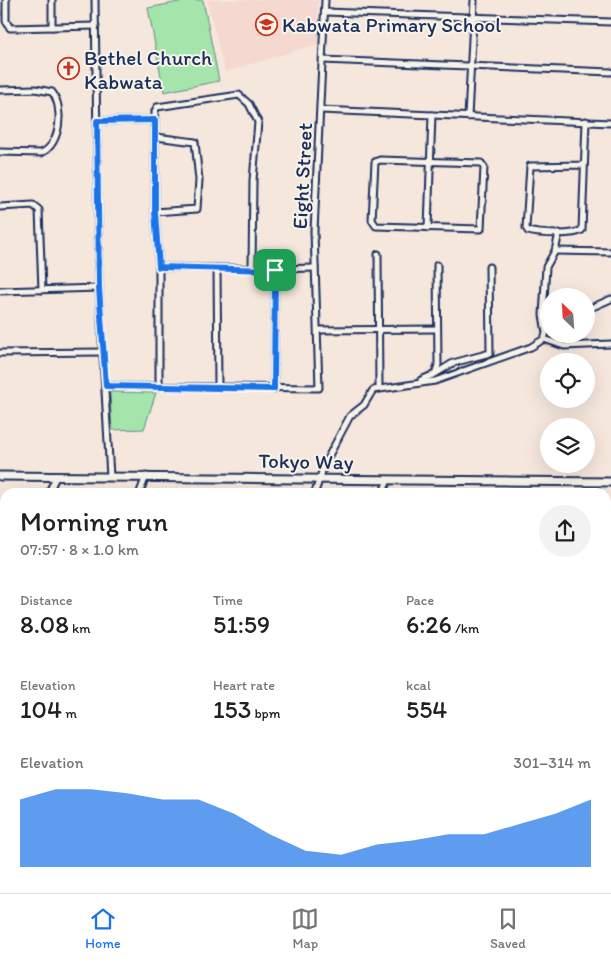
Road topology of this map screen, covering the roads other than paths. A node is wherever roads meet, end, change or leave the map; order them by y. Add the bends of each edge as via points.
1 (6, 0) edge
2 (52, 0) edge
3 (95, 0) edge
4 (325, 0) edge
5 (474, 0) edge
6 (325, 12) junction
7 (473, 16) junction
8 (611, 22) edge
9 (96, 26) junction
10 (52, 27) junction
11 (323, 60) junction
12 (470, 67) junction
13 (611, 72) edge
14 (0, 90) edge
15 (321, 110) junction
16 (432, 115) junction
17 (468, 117) junction
18 (155, 120) junction
19 (97, 121) junction
20 (586, 121) junction
21 (611, 123) edge
22 (156, 138) junction
23 (0, 152) edge
24 (432, 162) junction
25 (584, 165) junction
26 (0, 207) edge
27 (155, 212) junction
28 (428, 228) junction
29 (559, 233) junction
30 (555, 251) junction
31 (611, 252) edge
32 (378, 254) dead end
33 (437, 265) dead end
34 (159, 267) junction
35 (489, 267) dead end
36 (217, 268) junction
37 (315, 268) junction
38 (252, 269) junction
39 (275, 270) junction
40 (99, 288) junction
41 (546, 288) edge
42 (42, 290) junction
43 (0, 291) edge
44 (611, 298) edge
45 (595, 306) edge
46 (436, 329) junction
47 (319, 330) junction
48 (378, 331) junction
49 (540, 343) edge
50 (555, 343) edge
51 (611, 344) edge
52 (0, 352) edge
53 (103, 352) junction
54 (435, 374) junction
55 (411, 384) junction
56 (106, 386) junction
57 (159, 387) junction
58 (218, 387) junction
59 (379, 388) junction
60 (274, 389) junction
61 (0, 476) edge
62 (146, 476) junction
63 (56, 477) junction
64 (110, 477) junction
65 (322, 478) junction
66 (388, 480) junction
67 (611, 482) edge
68 (51, 488) edge
69 (142, 488) edge
70 (317, 488) edge
71 (385, 488) edge

1 - 10 street via 8,27
2 - 10 street
3 - 9 street
4 - 6 street, Eight Street
5 - 7 street
6 - 7 street
6 - 11 street, Eight Street
7 - 8 street
7 - 12 street
9 - 10 street
9 - 19 street
11 - 12 street
11 - 15 street, Eight Street
12 - 13 street
12 - 17 street
14 - 23 street via 52,92 59,122 56,135 46,151
15 - 16 street
15 - 37 street, Eight Street
16 - 17 street
16 - 24 street
17 - 20 street
18 - 19 street
18 - 22 street
18 - 38 street via 157,107 239,95 256,114
19 - 40 street
20 - 21 street
20 - 25 street
22 - 27 street
22 - 27 street via 195,142 199,180 197,209
24 - 28 street
24 - 28 street via 481,163 484,167 482,226 477,230
24 - 28 street via 374,162 373,224
25 - 29 street via 582,230
25 - 29 street via 530,166 526,228 532,232
26 - 42 street via 33,205 39,210
27 - 34 street
29 - 30 street
30 - 31 street
30 - 41 street via 546,267
32 - 48 street
33 - 46 street
34 - 36 street
34 - 57 street
35 - 54 street via 490,353 453,363
36 - 38 street
36 - 58 street
37 - 39 street
37 - 47 street, Eight Street
38 - 39 street
39 - 60 street
40 - 42 street
40 - 53 street
42 - 43 street
44 - 45 street
46 - 48 street
46 - 54 street via 438,365
47 - 48 street
47 - 60 street, Eight Street via 319,388
48 - 59 street
49 - 55 street via 467,371 435,381
50 - 51 street via 564,346
52 - 53 street
53 - 56 street
54 - 55 street
55 - 59 street
56 - 57 street
56 - 64 street
57 - 58 street
58 - 60 street
59 - 65 street via 373,390 364,405 350,416 325,463
61 - 63 main road, Tokyo Way
62 - 64 main road, Tokyo Way
62 - 65 main road, Tokyo Way
62 - 69 street
63 - 64 main road, Tokyo Way
63 - 68 street
65 - 66 main road, Tokyo Way
65 - 70 street
66 - 67 main road, Tokyo Way
66 - 71 street

